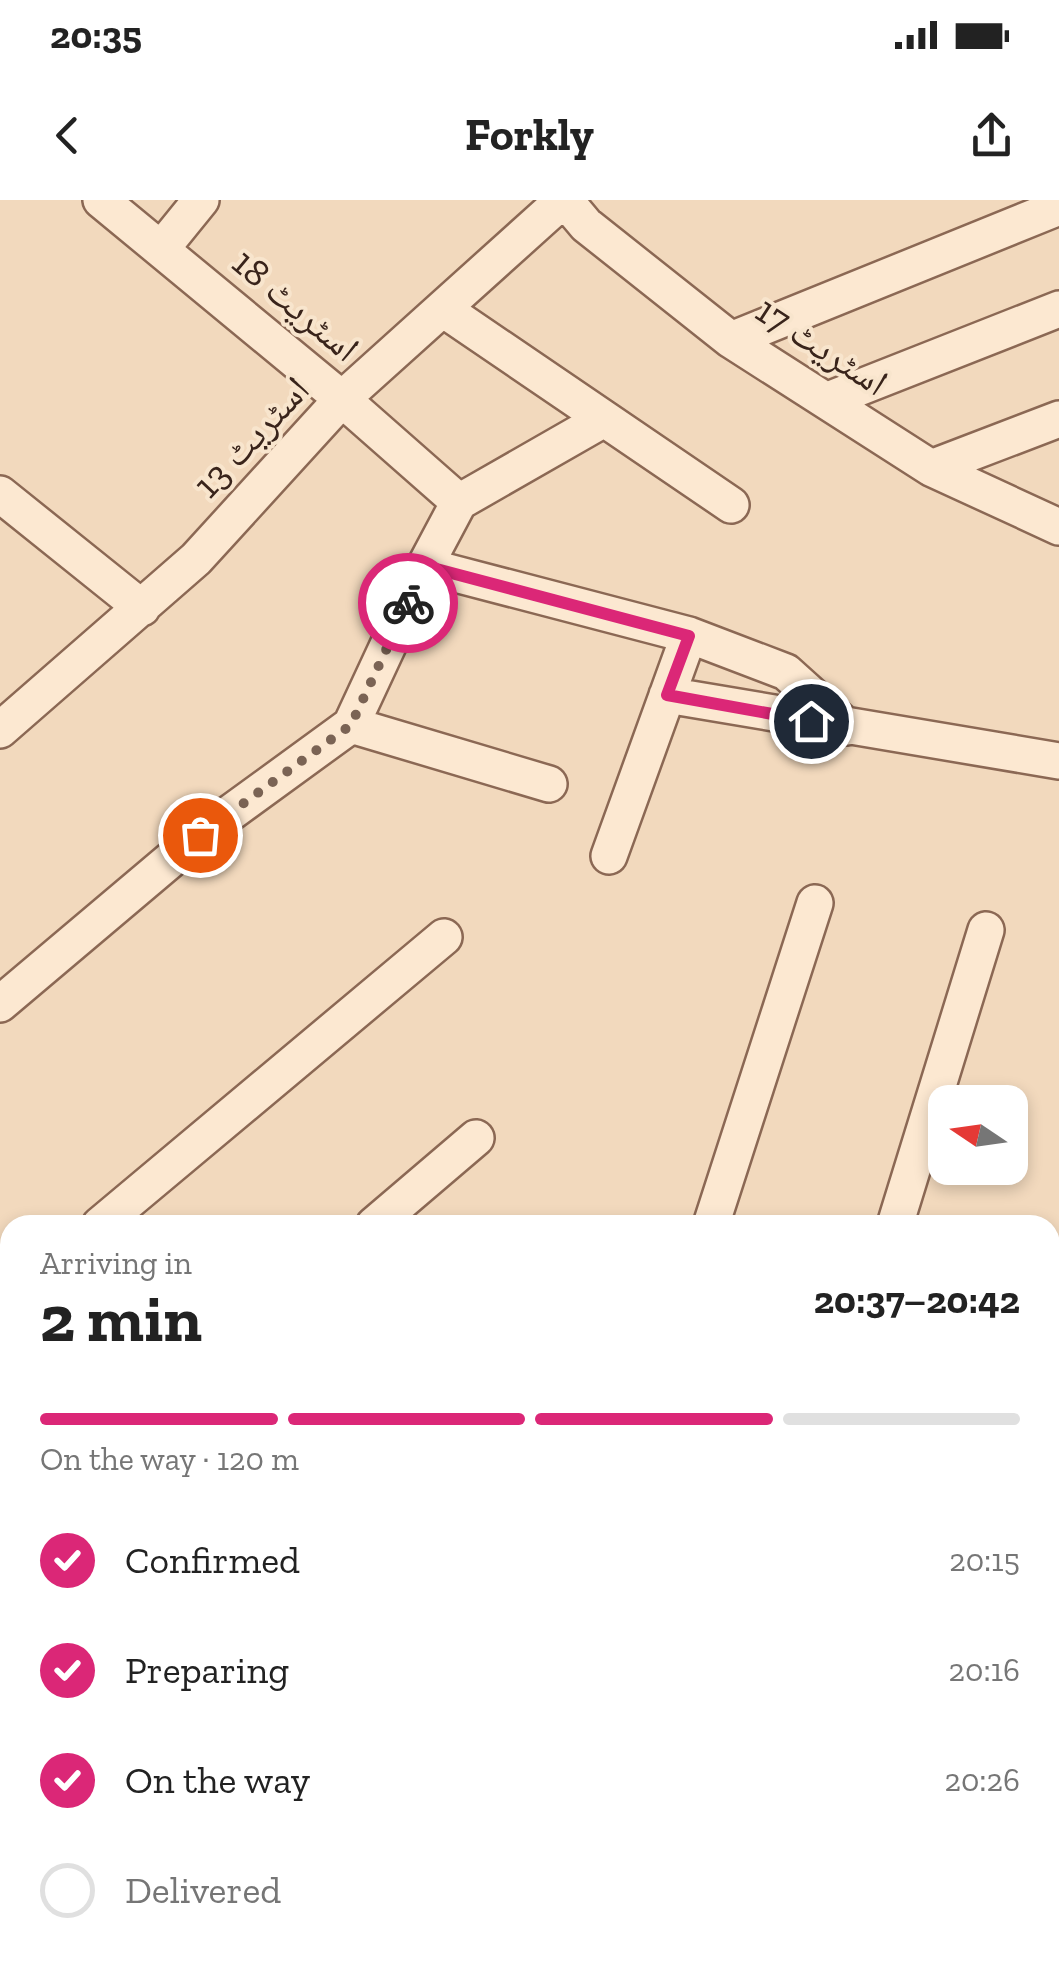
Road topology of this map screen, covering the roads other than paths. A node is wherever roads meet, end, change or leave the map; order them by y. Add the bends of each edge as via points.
1 (102, 200) edge
2 (201, 200) edge
3 (564, 200) edge
4 (1059, 207) edge
5 (162, 248) junction
6 (442, 309) junction
7 (1059, 310) edge
8 (731, 340) junction
9 (342, 400) junction
10 (828, 400) junction
11 (604, 419) junction
12 (1059, 419) edge
13 (931, 468) junction
14 (0, 494) edge
15 (459, 502) junction
16 (732, 506) dead end
17 (1059, 527) edge
18 (425, 566) junction
19 (142, 608) junction
20 (689, 636) junction
21 (667, 695) junction
22 (351, 725) junction
23 (847, 728) junction
24 (0, 730) edge
25 (1059, 760) edge
26 (549, 784) dead end
27 (609, 856) dead end
28 (815, 904) dead end
29 (986, 930) dead end
30 (444, 937) dead end
31 (0, 1004) edge
32 (476, 1138) dead end
33 (112, 1215) edge
34 (386, 1215) edge
35 (714, 1215) edge
36 (899, 1215) edge

1 - 5 street, اسٹریٹ 18
2 - 5 street
3 - 6 street, اسٹریٹ 13
3 - 8 street, اسٹریٹ 17 via 586,225
4 - 8 street
5 - 9 street, اسٹریٹ 18
6 - 9 street, اسٹریٹ 13
6 - 11 street
7 - 10 street
8 - 10 street, اسٹریٹ 17
9 - 15 street, اسٹریٹ 18
9 - 19 street, اسٹریٹ 13
10 - 13 street, اسٹریٹ 17
11 - 15 street
11 - 16 street
12 - 13 street
13 - 17 street, اسٹریٹ 17
14 - 19 street
15 - 18 street
18 - 20 street
18 - 22 street
19 - 24 street, اسٹریٹ 13
20 - 21 street
20 - 23 street via 786,672
21 - 23 street
21 - 27 street
22 - 26 street
22 - 31 street via 200,835
23 - 25 street
28 - 35 street
29 - 36 street
30 - 33 street
32 - 34 street

